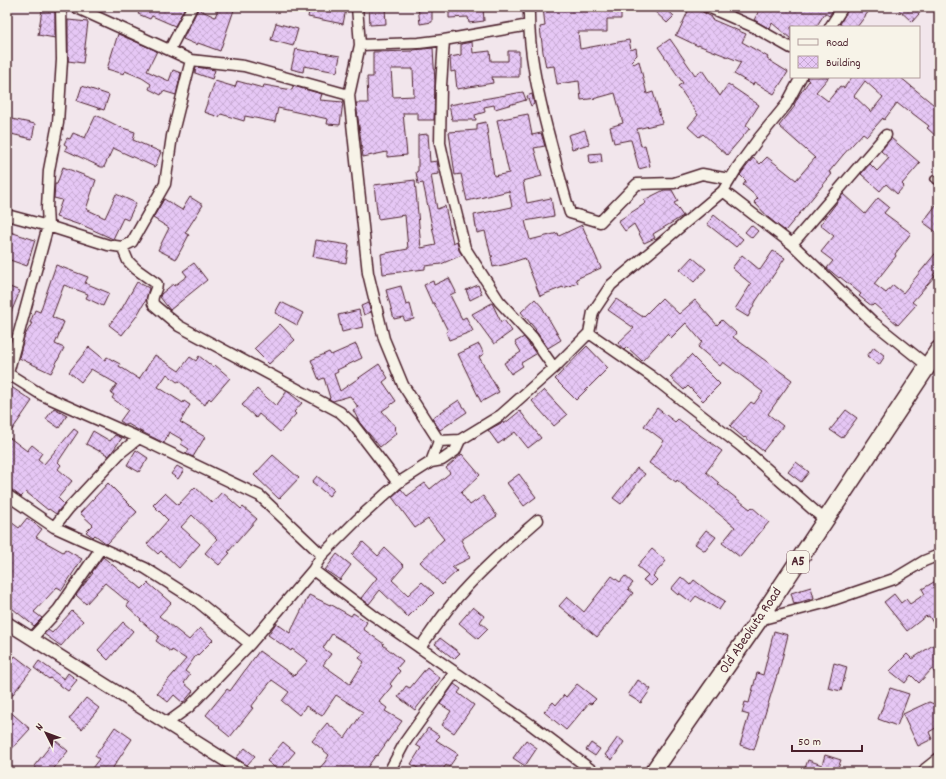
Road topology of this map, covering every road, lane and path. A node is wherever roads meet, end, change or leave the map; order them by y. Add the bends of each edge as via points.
1 (62, 7) edge
2 (75, 7) edge
3 (192, 7) edge
4 (357, 7) edge
5 (529, 7) edge
6 (708, 7) edge
7 (843, 7) edge
8 (528, 25) junction
9 (831, 26) edge
10 (444, 40) junction
11 (360, 45) junction
12 (790, 47) edge
13 (170, 49) junction
14 (191, 60) junction
15 (800, 78) edge
16 (350, 95) junction
17 (886, 135) dead end
18 (729, 179) junction
19 (723, 191) junction
20 (7, 215) edge
21 (48, 226) junction
22 (792, 244) junction
23 (122, 247) junction
24 (589, 333) junction
25 (939, 349) edge
26 (928, 366) junction
27 (554, 368) junction
28 (8, 373) edge
29 (139, 438) junction
30 (460, 440) junction
31 (439, 441) junction
32 (431, 462) junction
33 (398, 483) junction
34 (7, 495) edge
35 (538, 520) dead end
36 (826, 520) junction
37 (54, 527) junction
38 (101, 548) junction
39 (322, 555) junction
40 (939, 555) edge
41 (313, 570) junction
42 (759, 620) junction
43 (7, 623) edge
44 (32, 638) junction
45 (250, 644) junction
46 (420, 648) junction
47 (455, 672) junction
48 (167, 722) junction
49 (939, 758) edge
50 (925, 769) dead end
51 (244, 772) edge
52 (389, 772) edge
53 (594, 772) edge
54 (653, 772) edge

1 - 21 street via 58,123 50,170
2 - 13 street
3 - 13 street
4 - 11 street
5 - 8 street
6 - 12 street via 754,27
7 - 9 street
8 - 10 street
8 - 18 street via 542,111 570,213 600,222 637,184 674,183 702,174
10 - 11 street
10 - 27 street via 440,144 465,248 499,301 533,338
11 - 16 street
13 - 14 street
14 - 16 street via 244,66
14 - 23 street via 172,136 165,184 132,242
15 - 18 street via 786,105
16 - 31 street via 368,273 384,339 403,385
17 - 22 street
18 - 19 street
19 - 22 street
19 - 24 street via 611,286 593,312
20 - 21 street
21 - 23 street
21 - 28 street
22 - 26 street via 873,322
23 - 33 street via 128,261 157,284 152,298 154,305 180,326 340,412 352,423
24 - 27 street
24 - 36 street via 651,376 742,447
25 - 26 highway, Old Abeokuta Road / A5
26 - 36 highway, Old Abeokuta Road / A5
27 - 30 street via 501,415
28 - 29 street via 42,395
29 - 37 street via 120,453
29 - 39 street via 260,496
30 - 31 street
30 - 32 street via 456,451 442,460
31 - 32 street
32 - 33 street
33 - 39 street
34 - 37 street
35 - 46 street via 494,558 463,591
36 - 42 highway, Old Abeokuta Road / A5
37 - 38 street
38 - 44 street via 58,610
38 - 45 street via 146,568 197,601
39 - 41 street
40 - 42 street via 894,579 824,604
41 - 45 street
41 - 46 street
42 - 54 highway, Old Abeokuta Road / A5
43 - 44 street
44 - 48 street
45 - 48 street via 189,707
46 - 47 street
47 - 52 street via 405,742
47 - 53 street
48 - 51 street
49 - 50 street

